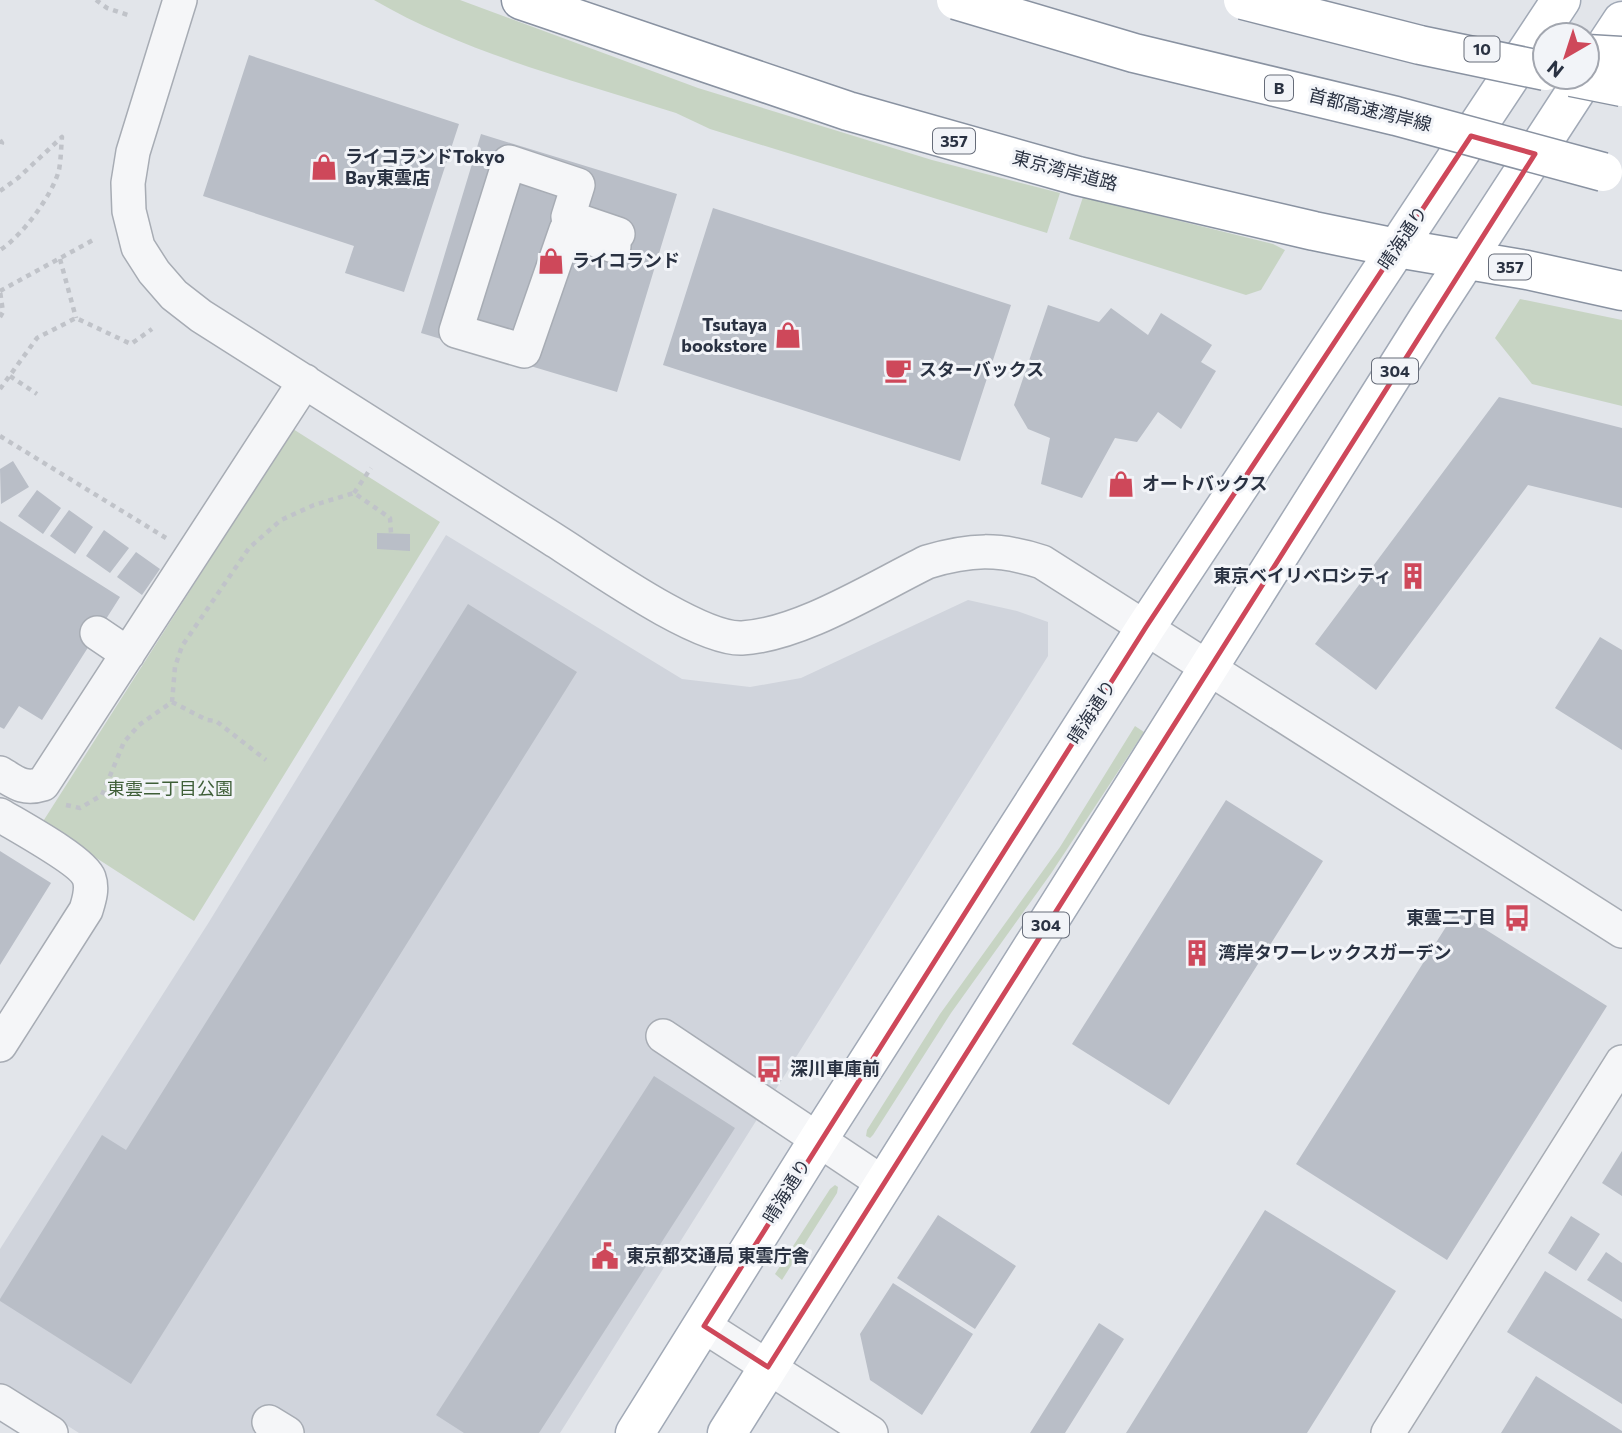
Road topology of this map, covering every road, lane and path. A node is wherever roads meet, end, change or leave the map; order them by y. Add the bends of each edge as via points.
1 (96, 0) edge
2 (180, 0) edge
3 (521, 0) edge
4 (956, 0) edge
5 (1243, 0) edge
6 (1562, 0) edge
7 (131, 16) dead end
8 (1622, 21) edge
9 (1420, 45) junction
10 (1531, 51) edge
11 (1601, 53) edge
12 (1601, 55) edge
13 (1622, 56) edge
14 (1531, 68) edge
15 (1601, 83) edge
16 (1622, 88) edge
17 (1576, 91) edge
18 (0, 140) edge
19 (0, 149) edge
20 (1616, 176) edge
21 (0, 191) edge
22 (95, 239) dead end
23 (616, 240) joint
24 (1397, 248) junction
25 (0, 250) edge
26 (60, 258) junction
27 (1465, 260) junction
28 (0, 291) edge
29 (1622, 291) edge
30 (0, 317) edge
31 (76, 318) junction
32 (152, 329) dead end
33 (10, 376) junction
34 (305, 381) junction
35 (0, 389) edge
36 (37, 394) dead end
37 (0, 436) edge
38 (371, 468) dead end
39 (354, 493) junction
40 (391, 533) dead end
41 (192, 555) junction
42 (1146, 627) junction
43 (97, 633) dead end
44 (128, 654) junction
45 (1208, 666) junction
46 (172, 702) junction
47 (266, 760) dead end
48 (0, 773) edge
49 (31, 788) junction
50 (0, 815) edge
51 (1622, 931) edge
52 (663, 1036) dead end
53 (0, 1045) edge
54 (1622, 1062) edge
55 (818, 1140) junction
56 (883, 1183) junction
57 (704, 1326) junction
58 (768, 1367) junction
59 (0, 1401) edge
60 (51, 1433) edge
61 (635, 1433) edge
62 (727, 1433) edge
63 (871, 1433) edge
64 (1388, 1433) edge

1 - 7 path
2 - 34 street via 133,152 129,211 138,247 174,295
3 - 24 main road, 東京湾岸道路 / 357 via 848,111 1078,176
4 - 20 main road, 首都高速湾岸線 / B, bridge via 1134,53 1396,116
5 - 9 main road, bridge
6 - 24 main road, 晴海通り
8 - 11 main road, 304
9 - 10 main road, 10, bridge
9 - 14 main road, bridge
12 - 13 main road, bridge
15 - 16 main road, bridge
17 - 27 main road, 304
18 - 19 path
21 - 25 path via 62,137 58,172 42,204 13,242
22 - 26 path
23 - 23 street via 568,217 579,185 509,162 456,331 524,351 566,230
24 - 27 main road, 東京湾岸道路 / 357
24 - 42 main road, 晴海通り
26 - 28 path
26 - 31 path
27 - 29 main road, 東京湾岸道路 / 357
27 - 45 main road, 304
28 - 30 path
31 - 32 path via 131,344
31 - 33 path via 37,338
33 - 35 path
33 - 36 path
34 - 41 street via 214,503
34 - 42 street via 621,582 716,634 739,638 780,632 927,562 982,550 1042,562
37 - 41 path
38 - 39 path
39 - 40 path via 390,518
39 - 46 path via 281,520 249,548 182,646
41 - 44 street
42 - 45 street
42 - 55 main road, 晴海通り
43 - 44 street
44 - 49 street via 43,784
45 - 51 street
45 - 56 main road, 304
46 - 47 path via 216,721
46 - 49 path via 124,742 102,795 80,808 54,802
48 - 49 street
50 - 53 street via 77,863 89,876 91,893 86,910
52 - 55 street
54 - 64 street
55 - 56 street
55 - 57 main road, 晴海通り
56 - 58 main road, 304
57 - 58 street
57 - 61 main road, 晴海通り
58 - 62 main road, 304
58 - 63 street
59 - 60 street

